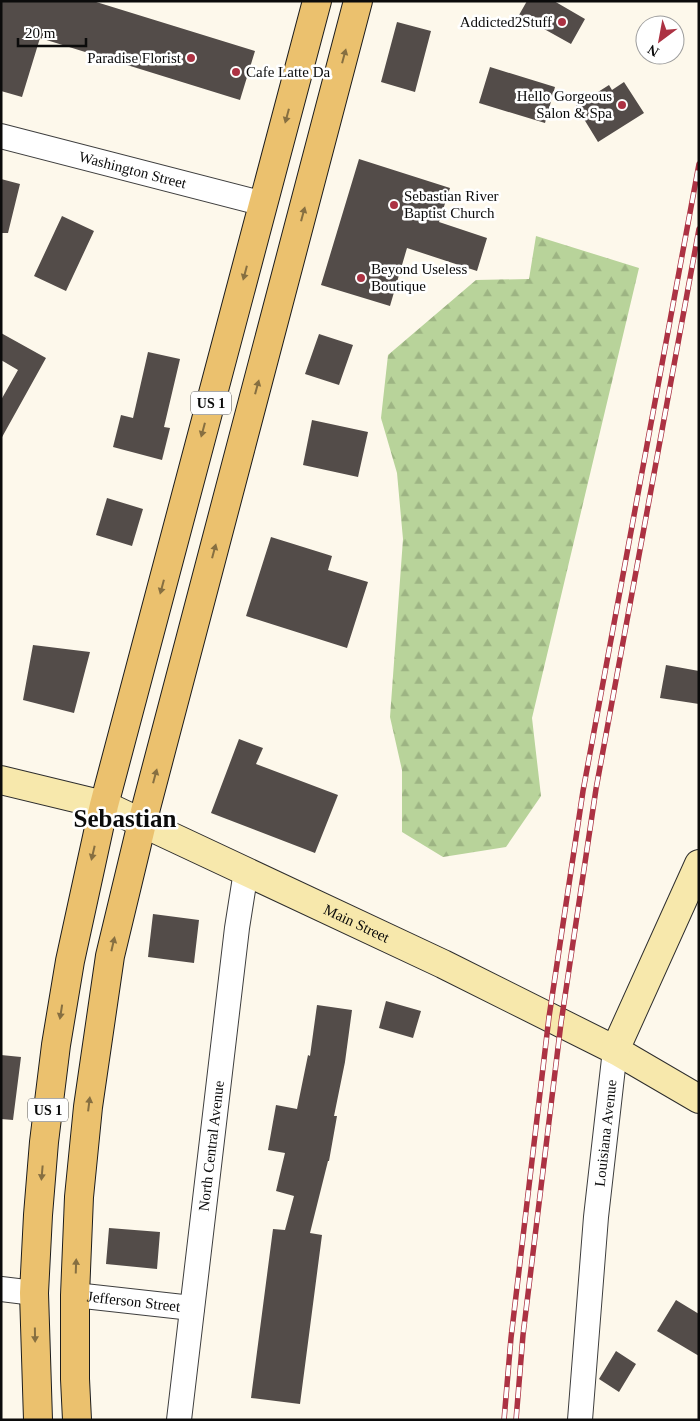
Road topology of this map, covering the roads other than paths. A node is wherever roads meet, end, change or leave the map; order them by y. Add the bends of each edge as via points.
1 (317, 1) edge
2 (358, 1) edge
3 (300, 65) junction
4 (324, 130) junction
5 (1, 136) edge
6 (264, 204) junction
7 (286, 278) junction
8 (1, 780) edge
9 (104, 805) junction
10 (142, 823) junction
11 (699, 864) edge
12 (246, 871) junction
13 (615, 1050) junction
14 (699, 1098) edge
15 (1, 1289) edge
16 (34, 1293) junction
17 (75, 1295) junction
18 (192, 1308) junction
19 (38, 1420) edge
20 (77, 1420) edge
21 (179, 1420) edge
22 (580, 1420) edge

1 - 3 main road, US 1
4 -> 2 main road, US 1
3 - 4 main road via 308,105
3 -> 6 main road, US 1
7 -> 4 main road, US 1
5 - 6 street, Washington Street
6 - 7 main road via 276,227
6 -> 9 main road, US 1
10 -> 7 main road, US 1
8 - 9 street, Main Street
9 - 10 street, Main Street
9 -> 16 main road, US 1 via 70,961 56,1045 44,1142
10 - 12 street, Main Street
17 -> 10 main road, US 1 via 78,1197 89,1097 110,956
11 - 13 street, Louisiana Avenue
12 - 13 street, Main Street
12 - 18 street, North Central Avenue
13 - 14 street, Main Street
13 - 22 street, Louisiana Avenue via 596,1217
15 - 16 street
16 -> 19 main road, US 1
17 - 18 street, Jefferson Street
17 - 20 main road, US 1
18 - 21 street, North Central Avenue

